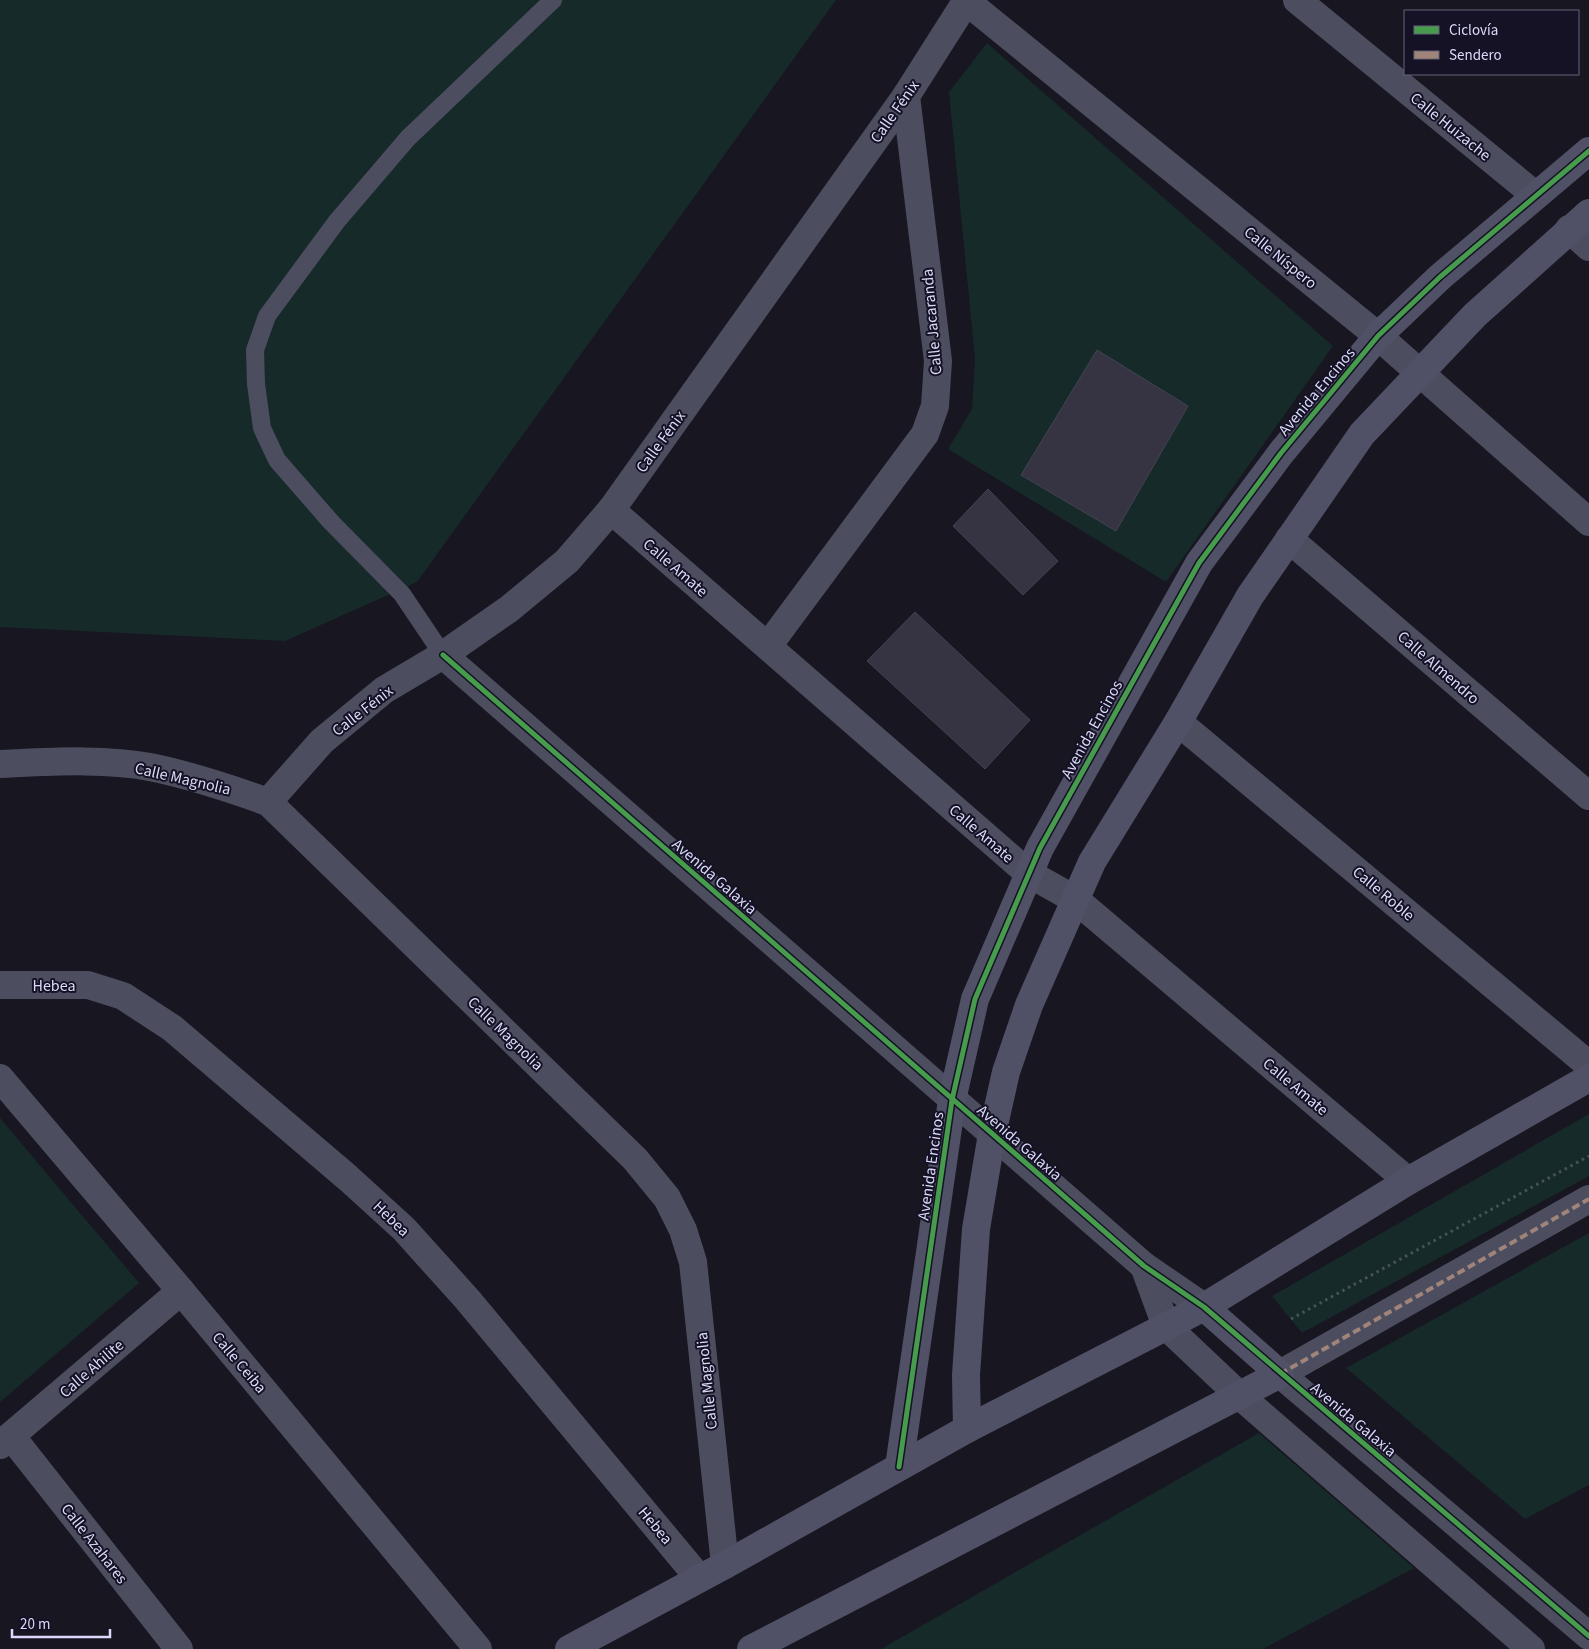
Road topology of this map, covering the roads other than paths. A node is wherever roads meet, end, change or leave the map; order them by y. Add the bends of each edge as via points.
1 (553, 0) edge
2 (966, 0) edge
3 (1297, 0) edge
4 (906, 96) junction
5 (1589, 151) edge
6 (1535, 194) junction
7 (1579, 221) edge
8 (1589, 247) edge
9 (1378, 336) junction
10 (1420, 373) junction
11 (611, 510) junction
12 (1589, 522) edge
13 (1290, 539) junction
14 (768, 646) junction
15 (444, 655) junction
16 (1178, 722) junction
17 (0, 764) edge
18 (1589, 796) edge
19 (268, 802) junction
20 (1028, 873) junction
21 (1076, 900) junction
22 (0, 986) edge
23 (1589, 1065) edge
24 (0, 1078) edge
25 (1589, 1078) edge
26 (952, 1100) junction
27 (992, 1134) junction
28 (1408, 1181) junction
29 (1589, 1199) edge
30 (1144, 1266) junction
31 (181, 1290) junction
32 (1204, 1307) junction
33 (1166, 1326) junction
34 (1280, 1374) junction
35 (1239, 1395) junction
36 (967, 1429) junction
37 (5, 1441) edge
38 (899, 1467) junction
39 (725, 1565) junction
40 (699, 1578) junction
41 (1589, 1636) edge
42 (179, 1649) edge
43 (478, 1649) edge
44 (569, 1649) edge
45 (751, 1649) edge
46 (1531, 1649) edge

1 - 15 lane, Avenida Galaxia via 408,138 337,221 267,316 255,350 262,428 277,460 331,522 402,594
2 - 4 street, Calle Fénix
2 - 9 street, Calle Níspero
3 - 6 street, Calle Huizache
4 - 11 street, Calle Fénix
4 - 14 street, Calle Jacaranda via 938,361 935,406 924,434
5 - 6 street, Avenida Encinos
6 - 9 street, Avenida Encinos
7 - 8 street
7 - 10 street via 1475,315
9 - 10 street, Calle Níspero
9 - 20 street, Avenida Encinos via 1282,453 1199,563
10 - 12 street, Calle Níspero
10 - 13 street via 1362,434
11 - 14 street, Calle Amate
11 - 15 street, Calle Fénix via 567,561 509,609
13 - 16 street via 1250,596
13 - 18 street, Calle Almendro
14 - 20 street, Calle Amate
15 - 19 street, Calle Fénix via 384,690 329,736
15 - 26 street, Avenida Galaxia
16 - 21 street via 1092,862
16 - 23 street, Calle Roble
17 - 19 street, Calle Magnolia via 70,761 148,767 222,785
19 - 39 street, Calle Magnolia via 635,1159 667,1198 683,1230 693,1262
20 - 21 street, Calle Amate
20 - 26 street, Avenida Encinos via 975,999
21 - 27 street via 1029,1005 1006,1072
21 - 28 street, Calle Amate
22 - 40 street, Hebea via 88,985 123,996 172,1028 334,1165 404,1229 467,1299
24 - 31 street, Calle Ceiba
25 - 28 street
26 - 27 street, Avenida Galaxia
26 - 38 street, Avenida Encinos
27 - 30 street, Avenida Galaxia
27 - 36 street via 976,1230 966,1374
28 - 32 street
29 - 34 street
30 - 32 street, Avenida Galaxia
30 - 33 street, Avenida Galaxia
31 - 37 street, Calle Ahilite
31 - 43 street, Calle Ceiba
32 - 33 street
32 - 34 street, Avenida Galaxia
33 - 35 street, Avenida Galaxia
33 - 36 street
34 - 35 street
34 - 41 street, Avenida Galaxia
35 - 45 street
35 - 46 street, Avenida Galaxia
36 - 38 street
37 - 42 street, Calle Azahares
38 - 39 street
39 - 40 street
40 - 44 street

